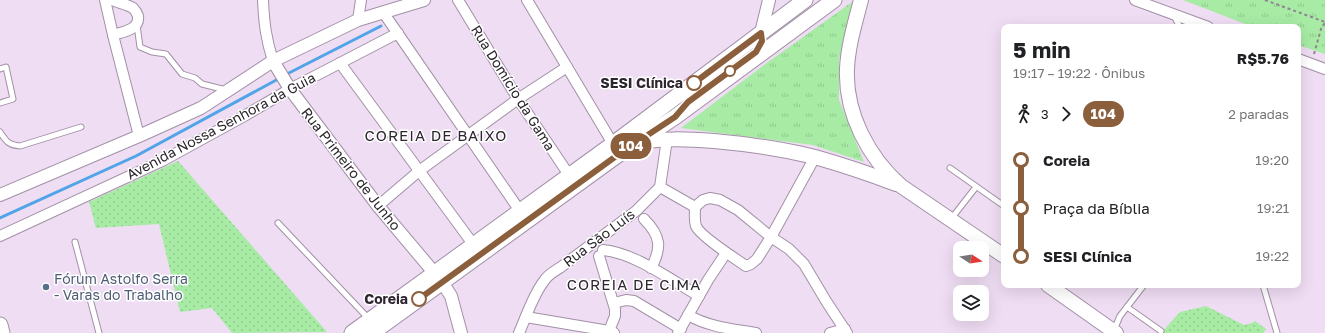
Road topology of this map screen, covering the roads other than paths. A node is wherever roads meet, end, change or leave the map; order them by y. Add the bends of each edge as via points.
1 (105, 0) edge
2 (112, 0) edge
3 (263, 0) edge
4 (361, 0) edge
5 (424, 0) edge
6 (458, 0) edge
7 (527, 0) edge
8 (769, 0) edge
9 (805, 0) edge
10 (834, 0) edge
11 (861, 0) edge
12 (1135, 0) edge
13 (383, 12) junction
14 (1174, 15) junction
15 (358, 20) junction
16 (1178, 24) edge
17 (1200, 24) edge
18 (136, 25) junction
19 (398, 33) junction
20 (761, 33) junction
21 (113, 35) junction
22 (1301, 60) edge
23 (340, 63) junction
24 (275, 64) junction
25 (567, 67) junction
26 (0, 69) edge
27 (1325, 69) edge
28 (288, 86) junction
29 (227, 90) junction
30 (518, 99) junction
31 (0, 103) edge
32 (675, 117) junction
33 (81, 127) dead end
34 (0, 132) edge
35 (468, 135) junction
36 (139, 136) junction
37 (667, 139) junction
38 (635, 144) junction
39 (616, 149) junction
40 (815, 157) junction
41 (950, 168) dead end
42 (419, 171) junction
43 (569, 176) junction
44 (901, 186) junction
45 (660, 187) junction
46 (976, 187) junction
47 (0, 195) edge
48 (1001, 204) edge
49 (378, 206) junction
50 (695, 207) junction
51 (520, 211) junction
52 (636, 211) junction
53 (644, 219) joint
54 (951, 220) junction
55 (278, 223) dead end
56 (0, 236) edge
57 (771, 237) junction
58 (75, 242) dead end
59 (473, 244) junction
60 (726, 253) junction
61 (1001, 254) edge
62 (651, 268) junction
63 (438, 277) junction
64 (1142, 288) edge
65 (1264, 288) edge
66 (1056, 289) edge
67 (699, 296) junction
68 (614, 303) junction
69 (1127, 308) junction
70 (688, 315) junction
71 (526, 317) junction
72 (0, 325) edge
73 (373, 327) edge
74 (680, 331) edge
75 (846, 331) edge
76 (1161, 331) dead end
77 (612, 332) edge
78 (1115, 332) edge
79 (2, 333) edge
80 (99, 333) edge
81 (352, 333) edge
82 (461, 333) edge
83 (519, 333) edge
84 (756, 333) edge
85 (830, 333) edge
86 (1277, 333) edge

1 - 21 street
2 - 18 street via 133,8 138,18
3 - 24 street via 267,42
4 - 15 street
5 - 13 street, Avenida Nossa Senhora da Guia
6 - 30 street, Rua Domício da Gama
7 - 25 street
8 - 20 street
9 - 20 main road
10 - 32 main road
11 - 44 main road via 849,51 849,98 857,122 874,156
12 - 14 street
13 - 15 street, Avenida Nossa Senhora da Guia
13 - 19 street
14 - 16 lane
14 - 17 street
15 - 24 street, Avenida Nossa Senhora da Guia
18 - 21 street
18 - 29 lane via 142,49 166,54 182,74 195,78 202,84
19 - 23 street, Avenida Nossa Senhora da Guia
19 - 35 street
20 - 32 main road via 762,41 756,52 688,102
20 - 39 main road
21 - 36 street
22 - 27 street
23 - 28 street, Avenida Nossa Senhora da Guia
23 - 42 street
24 - 28 street, Rua Primeiro de Junho
24 - 29 street, Avenida Nossa Senhora da Guia
25 - 30 street
25 - 39 street
26 - 31 lane via 6,67 13,99
28 - 49 street, Rua Primeiro de Junho
28 - 56 street, Avenida Nossa Senhora da Guia via 246,115 162,161
29 - 36 street, Avenida Nossa Senhora da Guia via 201,108
30 - 35 street
30 - 43 street, Rua Domício da Gama
32 - 38 main road
33 - 34 lane via 20,146 7,142
35 - 42 street
35 - 51 street
36 - 47 street, Avenida Nossa Senhora da Guia
37 - 38 main road
37 - 40 main road via 735,143
37 - 45 street
38 - 39 main road
39 - 43 main road
39 - 63 main road
40 - 44 main road
40 - 57 street
41 - 46 lane
42 - 49 street
42 - 59 street
43 - 51 main road
44 - 54 main road
45 - 50 street
45 - 52 street, Rua São Luís
46 - 48 lane
46 - 54 lane
49 - 63 street, Rua Primeiro de Junho
50 - 57 street via 710,198 720,200 738,210
50 - 60 street via 696,228
51 - 59 main road
52 - 53 lane
52 - 71 street, Rua São Luís via 549,275 538,290
53 - 62 street via 657,235 659,250
54 - 61 main road
55 - 73 lane
57 - 60 street via 757,259 746,266
57 - 75 street via 789,249 804,264
58 - 80 lane
59 - 63 main road
60 - 67 street
62 - 67 street
62 - 68 street via 613,251 601,253 606,284
63 - 73 main road
63 - 82 street, Rua Primeiro de Junho via 450,296
64 - 69 lane
65 - 86 lane
66 - 78 main road
67 - 70 street
68 - 74 street via 634,301
68 - 77 street
69 - 76 lane
69 - 78 lane via 1120,316
70 - 74 street
70 - 84 street via 700,322 718,327
71 - 77 street
71 - 83 street, Rua São Luís
72 - 79 main road
73 - 81 main road
75 - 85 street

